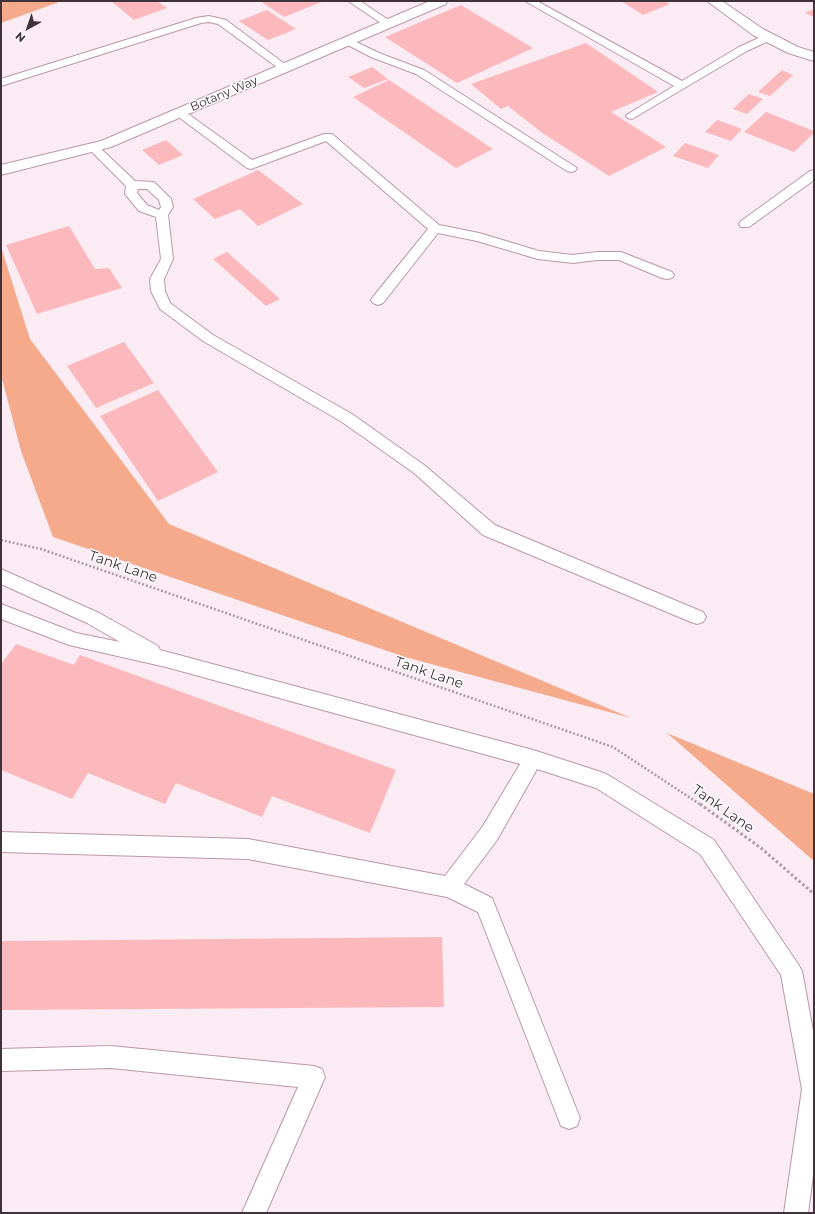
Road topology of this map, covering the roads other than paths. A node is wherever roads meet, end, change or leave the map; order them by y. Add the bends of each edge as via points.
1 (353, 1) edge
2 (440, 1) edge
3 (530, 1) edge
4 (713, 1) edge
5 (388, 23) junction
6 (769, 37) junction
7 (348, 41) junction
8 (814, 57) edge
9 (285, 68) junction
10 (1, 83) edge
11 (682, 86) junction
12 (180, 113) junction
13 (632, 116) dead end
14 (94, 148) junction
15 (571, 168) dead end
16 (1, 170) edge
17 (812, 177) edge
18 (132, 185) junction
19 (162, 215) junction
20 (745, 224) dead end
21 (435, 228) junction
22 (667, 276) dead end
23 (378, 300) dead end
24 (1, 576) edge
25 (1, 612) edge
26 (697, 617) dead end
27 (166, 659) junction
28 (533, 759) junction
29 (1, 842) edge
30 (449, 887) junction
31 (1, 1060) edge
32 (569, 1118) dead end
33 (254, 1213) edge
34 (796, 1213) edge

1 - 5 lane
2 - 5 street, Botany Way
3 - 11 lane
4 - 6 street
5 - 7 street, Botany Way
6 - 8 street via 793,50
6 - 11 lane via 743,49
7 - 9 street, Botany Way
7 - 15 lane via 375,55 420,72
9 - 10 lane via 222,22 209,19
9 - 12 street, Botany Way
11 - 13 lane
12 - 14 street, Botany Way
12 - 21 lane via 252,165 328,136
14 - 16 street, Botany Way
14 - 18 lane
17 - 20 lane
18 - 19 lane via 131,194 143,208
18 - 19 lane via 150,185 165,199 167,207
19 - 26 lane via 167,259 157,279 158,291 165,306 208,338 347,418 419,469 489,530
21 - 22 lane via 538,255 573,259 620,256
21 - 23 lane
24 - 27 lane via 93,618
25 - 27 lane via 75,640
27 - 28 lane
28 - 30 lane via 490,833
28 - 34 lane via 601,781 707,848 791,971 813,1089
29 - 30 lane via 248,849
30 - 32 lane via 485,905
31 - 33 lane via 111,1057 314,1077

